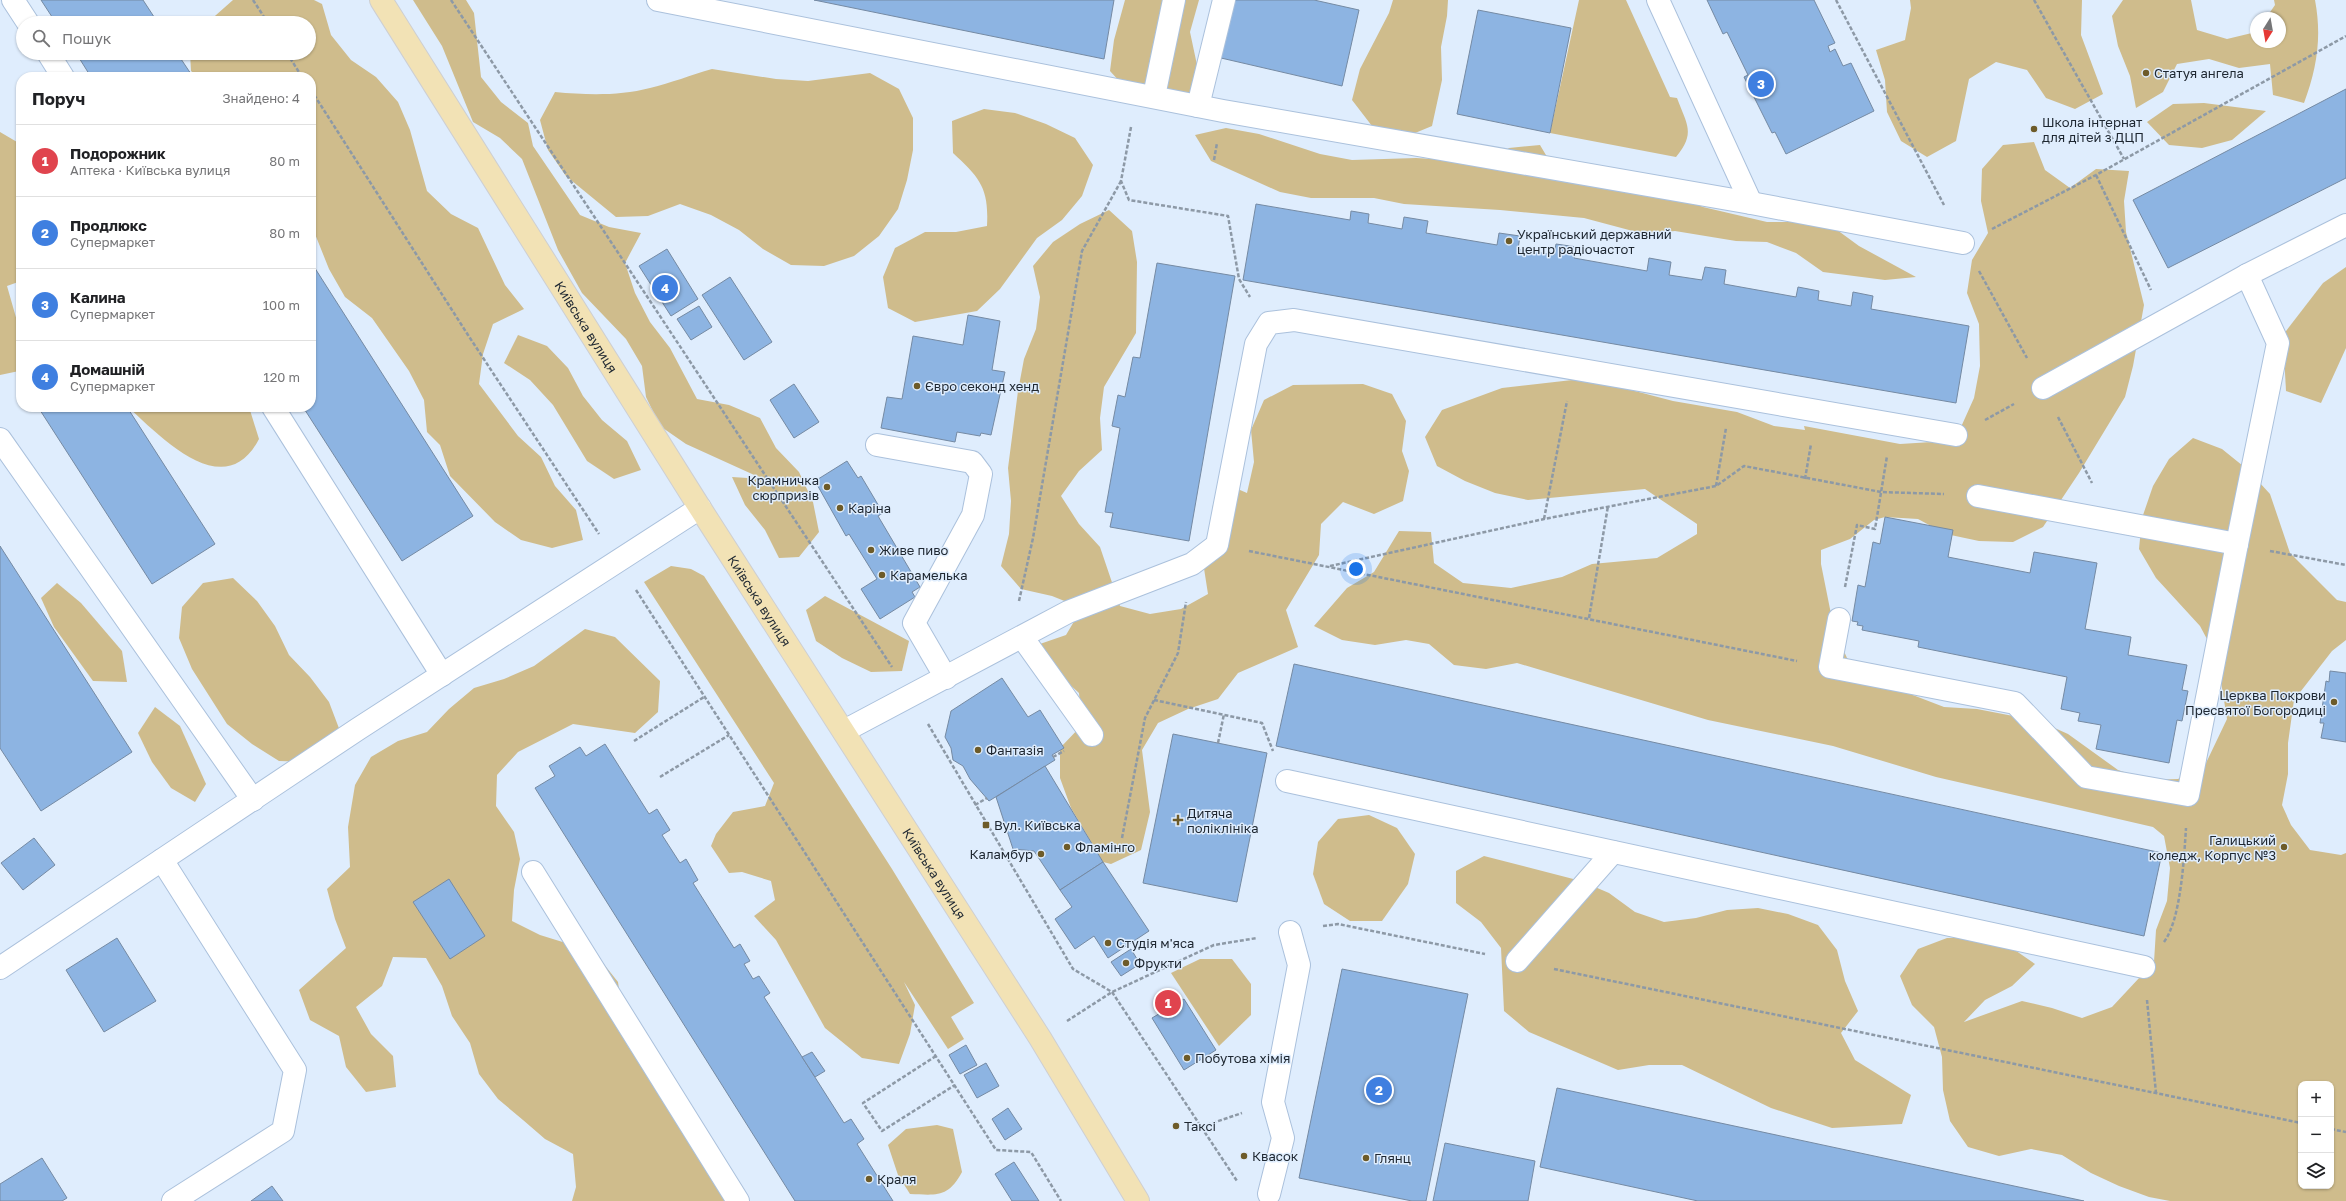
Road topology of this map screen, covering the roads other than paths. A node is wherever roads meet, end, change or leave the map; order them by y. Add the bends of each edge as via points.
1 (13, 0) edge
2 (381, 0) edge
3 (658, 0) edge
4 (1174, 0) edge
5 (1224, 0) edge
6 (1658, 0) edge
7 (23, 16) edge
8 (52, 60) edge
9 (60, 72) edge
10 (1154, 96) junction
11 (1198, 106) junction
12 (1751, 203) junction
13 (2346, 226) edge
14 (1963, 243) road end
15 (2247, 275) junction
16 (2043, 388) road end
17 (276, 412) edge
18 (1956, 435) road end
19 (0, 439) edge
20 (877, 445) dead end
21 (1978, 496) road end
22 (700, 508) junction
23 (2237, 544) junction
24 (1839, 619) road end
25 (1015, 640) junction
26 (442, 675) junction
27 (946, 678) junction
28 (844, 731) junction
29 (1092, 735) dead end
30 (1287, 781) road end
31 (253, 800) junction
32 (1613, 852) junction
33 (162, 860) junction
34 (533, 872) dead end
35 (1290, 932) road end
36 (1517, 961) road end
37 (2144, 967) dead end
38 (0, 968) edge
39 (1269, 1194) dead end
40 (173, 1201) edge
41 (738, 1201) edge
42 (1138, 1201) edge

1 - 7 street
2 - 22 main road, Київська вулиця
3 - 10 street
4 - 10 street
5 - 11 street
6 - 12 street
8 - 9 street
10 - 11 street
11 - 12 street
12 - 14 street
13 - 15 street
15 - 16 street
15 - 23 street via 2278,343
17 - 26 street
18 - 25 street via 1294,320 1269,323 1256,344 1217,545 1192,564 1068,612
19 - 31 street
20 - 27 street via 972,462 981,474 973,515 914,623
21 - 23 street
22 - 26 street
22 - 28 main road, Київська вулиця
23 - 24 street via 2188,795 2086,777 2015,703 1830,667
25 - 27 street
25 - 29 street
26 - 31 street
27 - 28 street
28 - 42 main road, Київська вулиця via 1040,1038
30 - 32 street
31 - 33 street
32 - 36 street
32 - 37 street
33 - 38 street
33 - 40 street via 295,1070 283,1131
34 - 41 street
35 - 39 street via 1299,965 1273,1102 1283,1138

